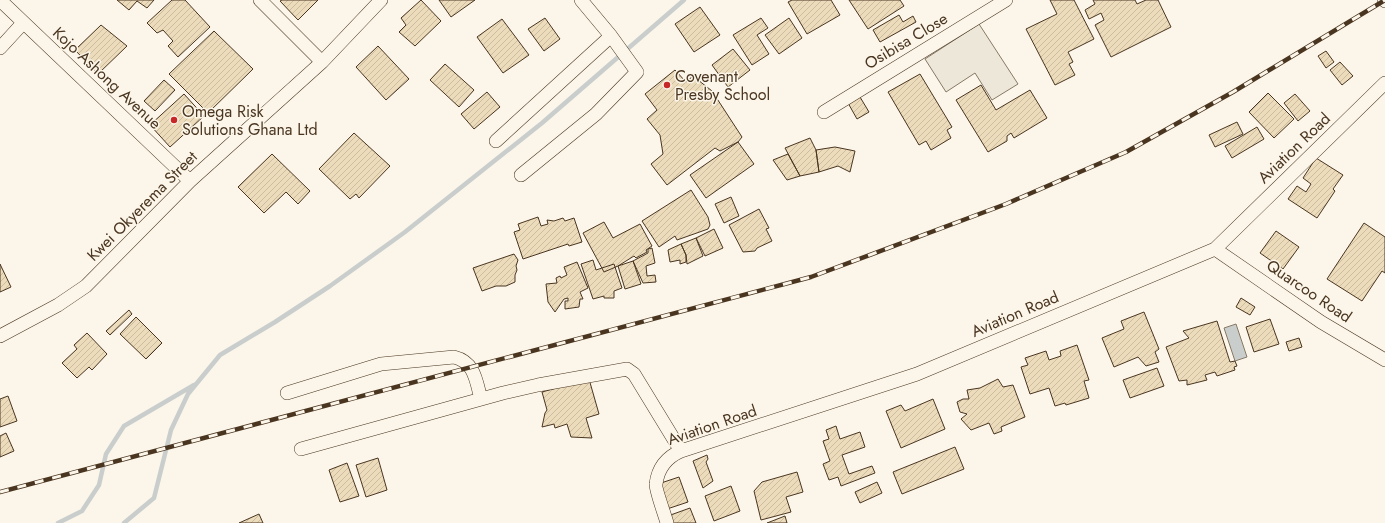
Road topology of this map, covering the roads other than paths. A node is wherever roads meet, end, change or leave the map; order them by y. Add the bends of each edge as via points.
1 (0, 0) edge
2 (260, 0) edge
3 (381, 0) edge
4 (581, 0) edge
5 (1006, 0) edge
6 (23, 23) junction
7 (611, 36) junction
8 (0, 48) edge
9 (322, 62) junction
10 (1385, 83) edge
11 (824, 112) dead end
12 (496, 141) dead end
13 (521, 176) dead end
14 (190, 181) junction
15 (1215, 249) junction
16 (0, 336) edge
17 (1385, 360) edge
18 (287, 393) dead end
19 (481, 399) junction
20 (301, 449) dead end
21 (681, 451) junction
22 (666, 523) edge

1 - 6 street, Kojo Ashong Avenue
2 - 9 street
3 - 9 street, Kwei Okyerema Street
4 - 7 street
5 - 11 street, Osibisa Close
6 - 8 street
6 - 14 street, Kojo Ashong Avenue
7 - 12 street
7 - 13 street via 637,72 611,100
9 - 14 street, Kwei Okyerema Street
10 - 15 street, Aviation Road
14 - 16 street, Kwei Okyerema Street via 86,286 58,305
15 - 17 street, Quarcoo Road via 1321,322
15 - 21 street, Aviation Road via 917,374
18 - 19 street via 381,364 454,357 464,359 471,368
19 - 20 street
19 - 21 street via 538,385 627,369 634,374
21 - 22 street, Aviation Road via 668,457 655,485

